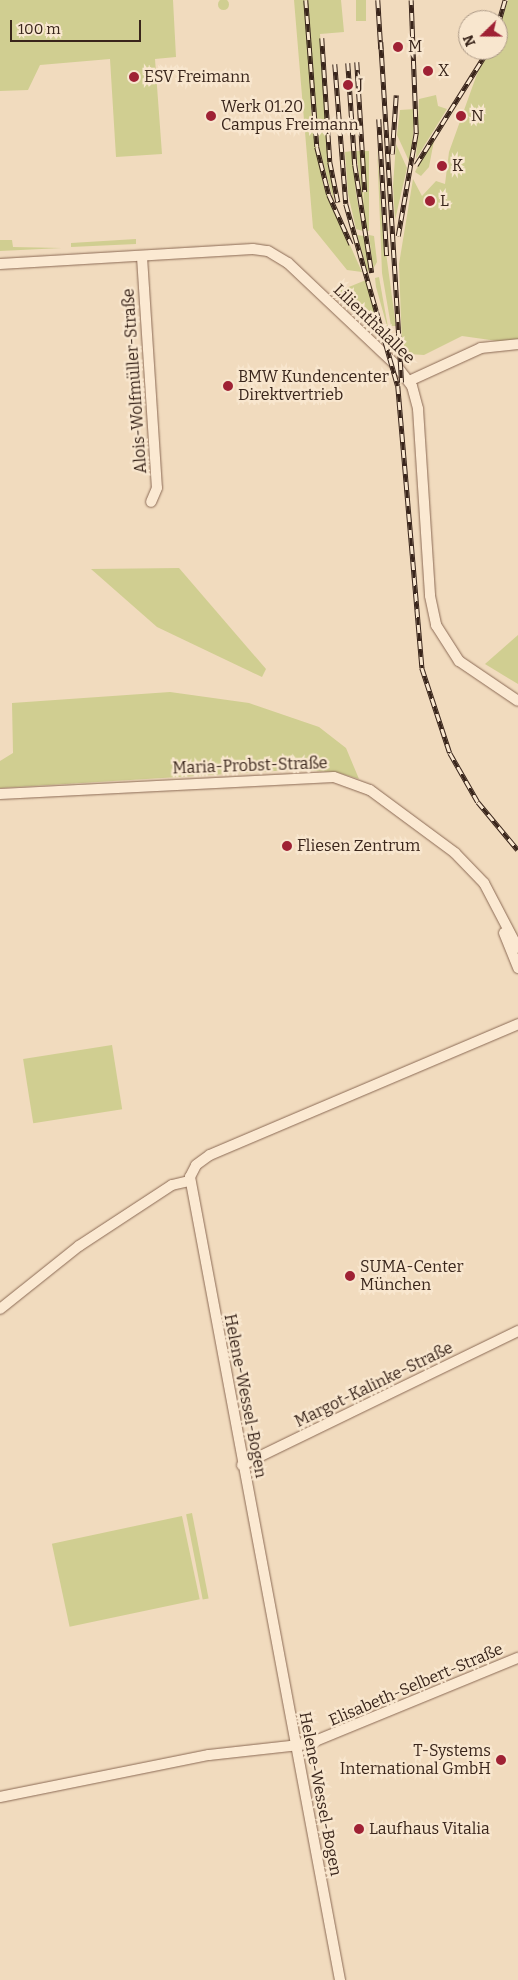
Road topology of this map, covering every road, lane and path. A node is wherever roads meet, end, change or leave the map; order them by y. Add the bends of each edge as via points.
1 (142, 257) junction
2 (0, 264) edge
3 (518, 344) edge
4 (409, 381) junction
5 (151, 502) dead end
6 (518, 701) edge
7 (0, 794) edge
8 (491, 894) junction
9 (518, 948) edge
10 (518, 968) edge
11 (518, 1024) edge
12 (190, 1182) junction
13 (0, 1309) edge
14 (518, 1331) edge
15 (242, 1465) junction
16 (518, 1658) edge
17 (296, 1747) junction
18 (0, 1798) edge
19 (340, 1980) edge

1 - 2 street, Lilienthalallee
1 - 4 street, Lilienthalallee via 253,249 275,254 296,269
1 - 5 street, Alois-Wolfmüller-Straße via 157,488
3 - 4 street via 476,350
4 - 6 street, Lilienthalallee via 418,409 430,596 436,625 464,666
7 - 8 street, Maria-Probst-Straße via 334,777 370,790 398,809 455,853
8 - 9 street, Maria-Probst-Straße
8 - 10 street, Maria-Probst-Straße
11 - 12 street via 210,1155 196,1165
12 - 13 street via 172,1185 80,1246
12 - 15 street, Helene-Wessel-Bogen
14 - 15 street, Margot-Kalinke-Straße
15 - 17 street, Helene-Wessel-Bogen
16 - 17 street, Elisabeth-Selbert-Straße
17 - 18 street, Elisabeth-Selbert-Straße via 209,1755
17 - 19 street, Helene-Wessel-Bogen

